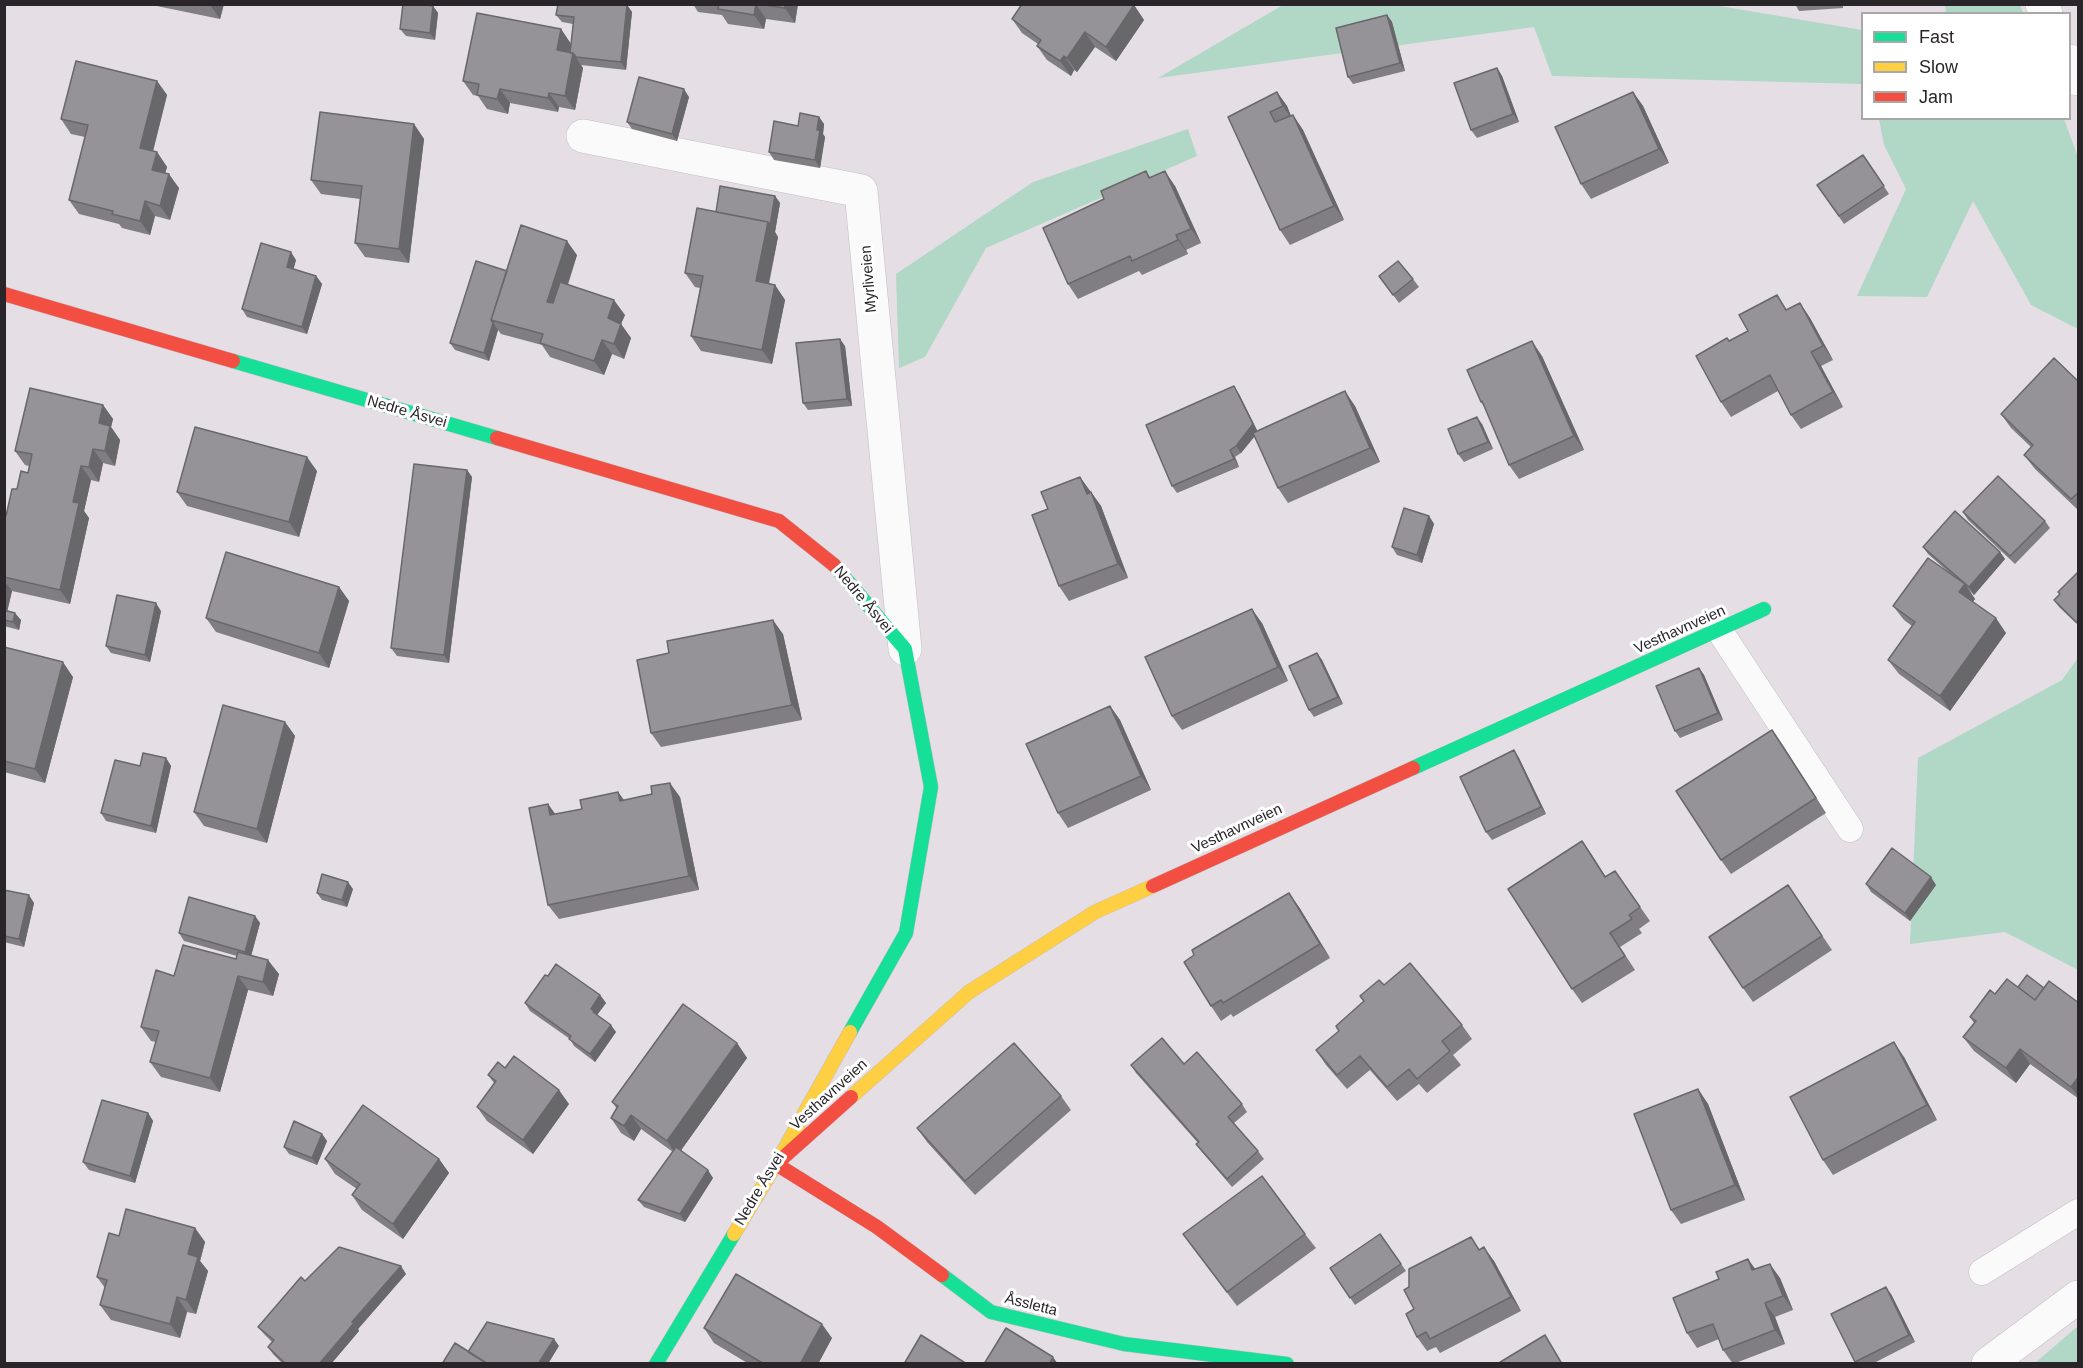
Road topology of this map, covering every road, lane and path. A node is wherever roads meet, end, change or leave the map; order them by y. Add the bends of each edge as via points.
1 (2071, 63) edge
2 (2079, 79) edge
3 (583, 136) dead end
4 (4, 294) edge
5 (1764, 609) dead end
6 (1719, 630) junction
7 (905, 649) junction
8 (1850, 829) dead end
9 (776, 1164) junction
10 (2079, 1212) edge
11 (1982, 1272) dead end
12 (2079, 1297) edge
13 (656, 1364) edge
14 (1287, 1364) edge
15 (1988, 1364) edge

1 - 2 street
3 - 7 street, Myrliveien via 861,191
4 - 7 street, Nedre Åsvei via 779,521 837,567
5 - 6 street, Vesthavnveien
6 - 8 lane
6 - 9 street, Vesthavnveien via 1095,912 969,992
7 - 9 street, Nedre Åsvei via 931,787 906,933
9 - 13 street, Nedre Åsvei
9 - 14 street, Åssletta via 877,1227 991,1312 1124,1344
10 - 11 lane
12 - 15 street

